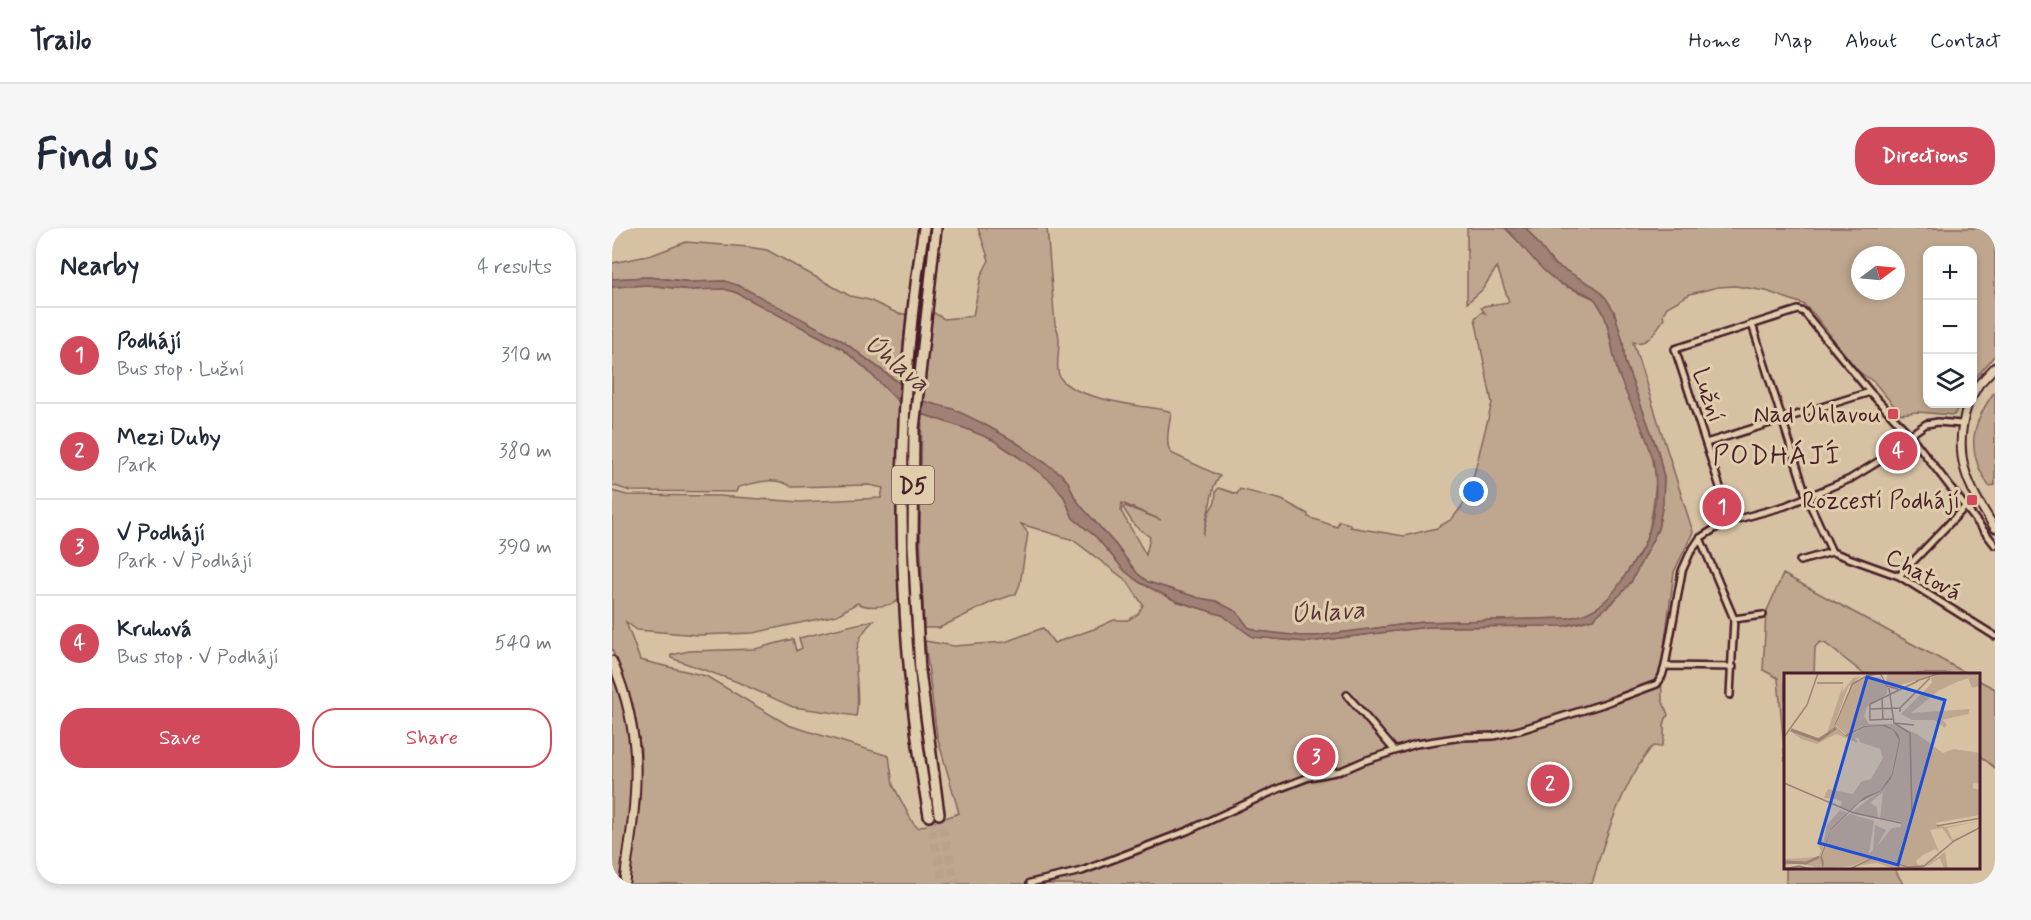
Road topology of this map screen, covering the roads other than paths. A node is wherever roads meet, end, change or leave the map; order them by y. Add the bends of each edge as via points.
1 (924, 228) edge
2 (936, 228) edge
3 (1752, 324) junction
4 (1995, 367) edge
5 (1977, 388) edge
6 (1870, 392) junction
7 (1967, 408) edge
8 (1782, 419) junction
9 (1961, 424) junction
10 (1910, 435) junction
11 (1706, 443) junction
12 (1807, 498) junction
13 (1964, 508) junction
14 (1731, 521) junction
15 (1995, 528) edge
16 (1701, 538) junction
17 (1995, 545) edge
18 (1832, 552) junction
19 (1800, 561) dead end
20 (1899, 576) junction
21 (1763, 615) dead end
22 (1734, 620) junction
23 (1995, 636) edge
24 (612, 661) edge
25 (1665, 666) junction
26 (1733, 667) junction
27 (1347, 695) dead end
28 (1730, 695) dead end
29 (1395, 751) junction
30 (1030, 883) edge
31 (624, 884) edge

1 - 2 highway, D5 via 903,428 903,546 909,660 918,738 934,815 913,546 914,429
3 - 6 street via 1798,310 1804,312
3 - 8 street
3 - 11 street, Lužní via 1675,349
4 - 5 street
6 - 8 street
6 - 10 street
7 - 9 street
8 - 11 street
8 - 12 street
9 - 10 street via 1933,422
9 - 15 street via 1965,474
10 - 12 street via 1869,468
10 - 13 street
11 - 14 street, Lužní
12 - 14 street
12 - 18 street
13 - 17 street
13 - 20 street
14 - 16 street
16 - 22 street
16 - 25 street via 1682,570
18 - 19 street
18 - 20 street, Chatová
20 - 23 street, Chatová
21 - 22 street
22 - 26 street
24 - 31 main road via 628,705 636,750 635,802
25 - 26 street
25 - 29 street via 1657,684 1603,704 1520,730 1416,744
26 - 28 street
27 - 29 street
29 - 30 street via 1341,771 1309,777 1082,872

